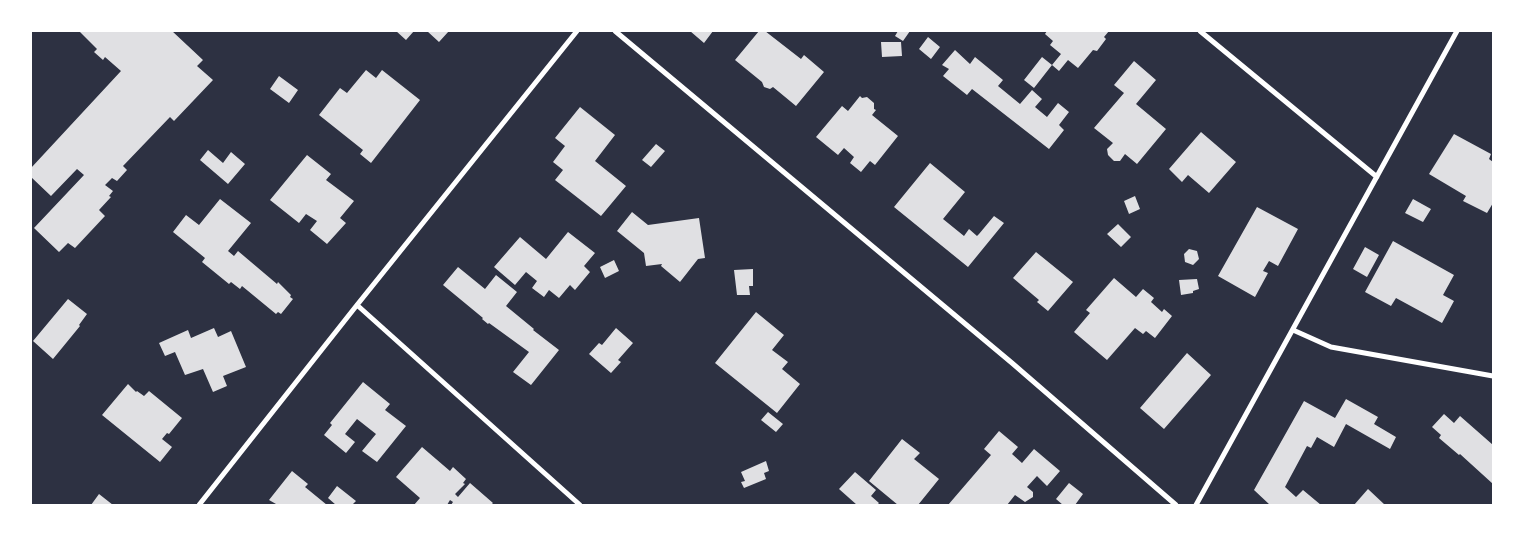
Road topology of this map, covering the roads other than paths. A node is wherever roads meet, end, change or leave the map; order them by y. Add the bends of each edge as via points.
1 (578, 31) edge
2 (615, 31) edge
3 (1200, 31) edge
4 (1457, 31) edge
5 (1377, 177) junction
6 (357, 305) junction
7 (1293, 330) junction
8 (1493, 376) edge
9 (199, 505) edge
10 (580, 505) edge
11 (1176, 505) edge
12 (1196, 505) edge

1 - 6 street
2 - 11 street via 1012,363
3 - 5 street
4 - 5 street
5 - 7 street
6 - 9 street
6 - 10 street
7 - 8 street via 1331,347
7 - 12 street

